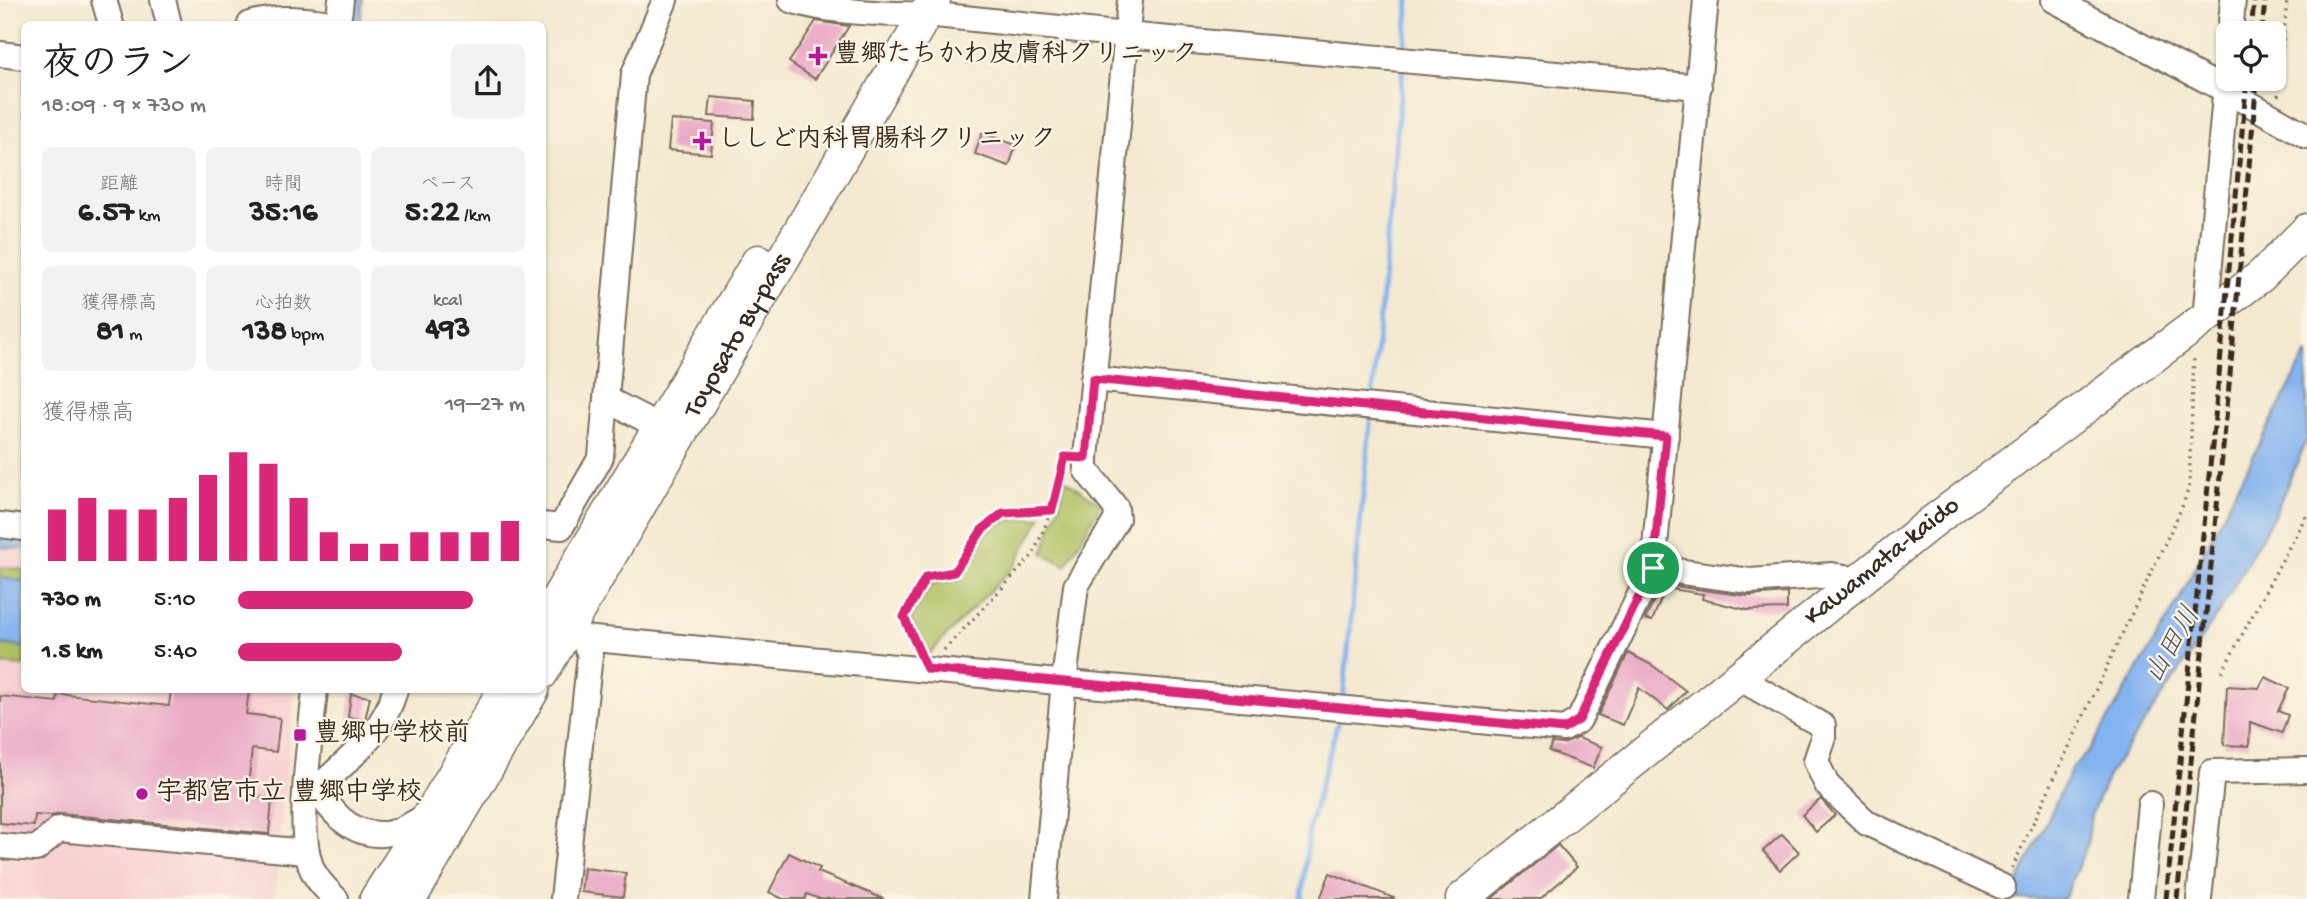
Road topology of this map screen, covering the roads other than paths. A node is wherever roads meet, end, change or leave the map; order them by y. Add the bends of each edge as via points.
1 (104, 0) edge
2 (163, 0) edge
3 (341, 0) edge
4 (665, 0) edge
5 (791, 0) edge
6 (1130, 0) edge
7 (1706, 0) edge
8 (2054, 0) edge
9 (2233, 0) edge
10 (918, 7) edge
11 (110, 21) edge
12 (168, 21) edge
13 (259, 21) edge
14 (313, 21) edge
15 (338, 21) edge
16 (2231, 21) edge
17 (1126, 35) junction
18 (0, 54) edge
19 (21, 57) edge
20 (2216, 85) edge
21 (1699, 87) junction
22 (2225, 91) edge
23 (2227, 91) edge
24 (2307, 135) edge
25 (2307, 230) edge
26 (2200, 322) junction
27 (1093, 379) junction
28 (606, 399) junction
29 (670, 432) junction
30 (1666, 436) junction
31 (0, 525) edge
32 (546, 525) edge
33 (21, 528) edge
34 (1653, 568) junction
35 (1857, 583) junction
36 (561, 626) edge
37 (546, 663) edge
38 (1739, 678) junction
39 (1064, 681) junction
40 (315, 693) edge
41 (394, 693) edge
42 (502, 693) edge
43 (531, 693) edge
44 (2307, 770) edge
45 (312, 782) junction
46 (2150, 804) dead end
47 (430, 814) junction
48 (0, 846) edge
49 (306, 852) junction
50 (2003, 887) road end
51 (336, 899) edge
52 (376, 899) edge
53 (410, 899) edge
54 (563, 899) edge
55 (1044, 899) edge
56 (1462, 899) edge
57 (2141, 899) edge
58 (2199, 899) edge

1 - 11 street
2 - 12 street
3 - 15 street
4 - 28 street via 634,74
5 - 10 street via 807,6
6 - 17 street
7 - 21 street
8 - 20 street
9 - 16 street
10 - 17 street
10 - 29 main road, Toyosato By-pass
13 - 14 street
17 - 21 street
17 - 27 street
18 - 19 street
21 - 30 street
22 - 26 street
23 - 24 street
25 - 26 main road, Kawamata-kaido via 2261,276
26 - 35 main road, Kawamata-kaido
27 - 30 street
27 - 39 street via 1086,470 1116,508 1117,519 1076,586
28 - 29 street
28 - 32 street via 601,457 561,527
29 - 36 main road, Toyosato By-pass
30 - 34 street
31 - 33 street
34 - 35 street via 1750,582 1832,575
34 - 39 street via 1579,720 1564,729
35 - 38 main road, Kawamata-kaido
36 - 37 main road, Toyosato By-pass
36 - 39 street
36 - 54 street via 590,655
38 - 50 street via 1823,726 1816,761 1827,785 1867,823
38 - 56 main road, Kawamata-kaido
39 - 55 street
40 - 45 street
41 - 45 street via 376,733
42 - 47 main road
43 - 53 main road
44 - 58 street via 2212,772
45 - 47 street via 327,807 348,826 372,834 393,833
45 - 49 street via 304,830
46 - 57 street
47 - 52 main road
48 - 49 street via 36,849 59,829
49 - 51 street via 313,872

